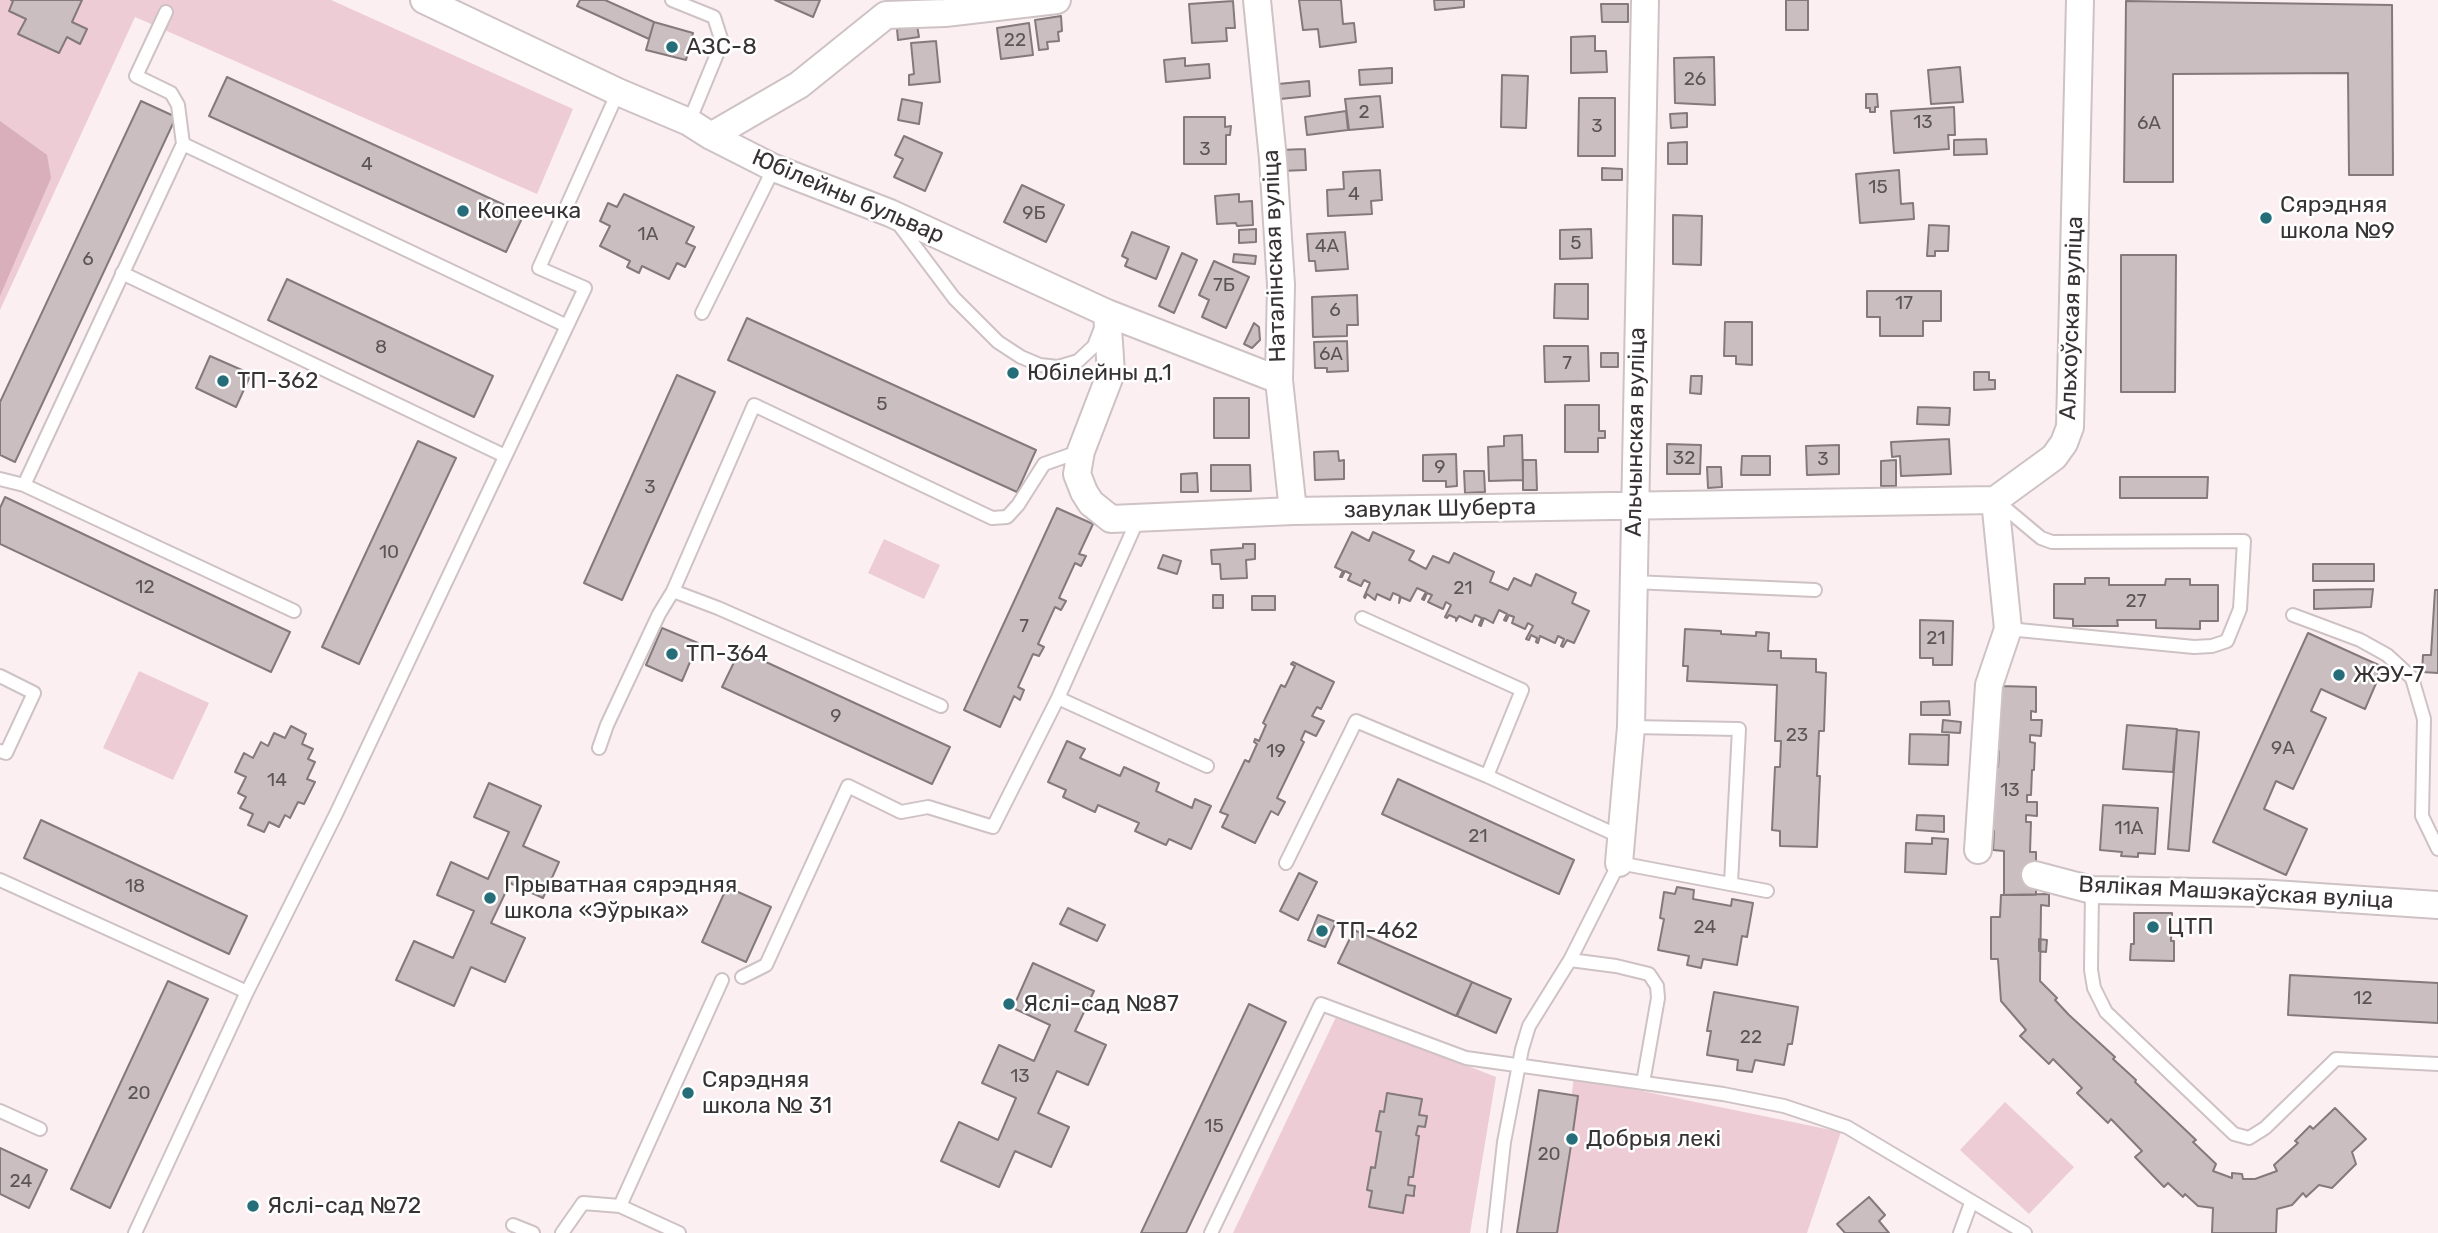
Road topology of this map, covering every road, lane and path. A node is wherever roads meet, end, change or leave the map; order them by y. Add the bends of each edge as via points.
1 (424, 0) edge
2 (672, 0) edge
3 (1057, 0) edge
4 (1257, 0) edge
5 (1645, 0) edge
6 (2080, 0) edge
7 (166, 12) dead end
8 (618, 92) junction
9 (689, 122) junction
10 (711, 136) junction
11 (183, 144) junction
12 (774, 168) junction
13 (890, 213) junction
14 (122, 273) junction
15 (702, 313) dead end
16 (1107, 313) junction
17 (567, 327) junction
18 (1279, 380) junction
19 (1081, 451) junction
20 (505, 456) junction
21 (0, 479) edge
22 (24, 485) junction
23 (1994, 500) junction
24 (1635, 506) junction
25 (1293, 511) junction
26 (1138, 519) junction
27 (1633, 582) junction
28 (1815, 590) dead end
29 (673, 591) junction
30 (295, 611) dead end
31 (2293, 615) dead end
32 (1362, 618) dead end
33 (2008, 629) junction
34 (0, 677) edge
35 (1058, 698) junction
36 (941, 706) dead end
37 (1631, 727) junction
38 (599, 748) dead end
39 (0, 751) edge
40 (1207, 766) dead end
41 (1487, 776) junction
42 (2438, 849) edge
43 (1620, 850) junction
44 (1978, 850) dead end
45 (1286, 863) dead end
46 (2035, 876) dead end
47 (0, 880) edge
48 (1731, 883) junction
49 (2092, 890) junction
50 (1767, 891) dead end
51 (2438, 905) edge
52 (1570, 960) junction
53 (742, 976) dead end
54 (722, 980) dead end
55 (247, 992) junction
56 (2438, 1064) edge
57 (1519, 1067) junction
58 (1643, 1083) junction
59 (0, 1111) edge
60 (40, 1129) dead end
61 (1971, 1203) junction
62 (620, 1206) junction
63 (513, 1225) dead end
64 (135, 1233) edge
65 (533, 1233) edge
66 (562, 1233) edge
67 (679, 1233) edge
68 (1212, 1233) edge
69 (1494, 1233) edge
70 (1960, 1233) edge
71 (2025, 1233) edge

1 - 8 street, Юбілейны бульвар
2 - 9 lane via 714,17 722,42
3 - 10 street via 886,15 799,85
4 - 18 street, Наталінская вуліца via 1273,159 1280,285
5 - 24 street, Альчынская вуліца
6 - 23 street, Альхоўская вуліца via 2070,426 2054,457
7 - 11 lane via 136,76 171,93 178,105
8 - 9 street, Юбілейны бульвар
8 - 17 lane via 539,268 584,288
9 - 10 street, Юбілейны бульвар
10 - 12 street, Юбілейны бульвар
11 - 14 lane
11 - 17 lane
12 - 13 street, Юбілейны бульвар
12 - 15 lane
13 - 16 street, Юбілейны бульвар
13 - 16 lane via 954,298 998,342 1021,357 1058,367 1078,361 1094,346
14 - 20 lane
14 - 22 lane
16 - 18 street, Юбілейны бульвар
16 - 19 street, завулак Шуберта via 1111,373
17 - 20 lane
18 - 25 street, Наталінская вуліца
19 - 26 street, завулак Шуберта via 1077,474 1091,503 1111,519
19 - 29 lane via 1044,464 1007,517 992,518 754,405
20 - 55 lane
21 - 22 lane
22 - 30 lane
23 - 24 street, завулак Шуберта
23 - 33 street
23 - 33 lane via 2052,542 2245,541 2240,609 2227,641 2194,647
24 - 25 street, завулак Шуберта
24 - 27 street, Альчынская вуліца
25 - 26 street, завулак Шуберта
26 - 35 lane
27 - 28 lane
27 - 37 street, Альчынская вуліца
29 - 36 lane
29 - 38 lane
31 - 42 lane via 2360,639 2412,678 2424,719 2422,816
32 - 41 lane via 1522,690
33 - 44 street via 1989,685
34 - 39 lane via 34,693 6,753
35 - 40 lane
35 - 53 lane via 993,827 928,807 901,812 848,786 766,965
37 - 43 street, Альчынская вуліца
37 - 48 lane via 1739,729
41 - 43 lane
41 - 45 lane via 1356,721
43 - 48 lane
43 - 52 lane
46 - 49 street, Вялікая Машэкаўская вуліца
47 - 55 lane
48 - 50 lane
49 - 51 street, Вялікая Машэкаўская вуліца via 2259,893
49 - 56 lane via 2091,970 2106,1012 2234,1134 2249,1138 2264,1128 2336,1059
52 - 57 lane via 1529,1026
52 - 58 lane via 1649,974 1657,986
54 - 62 lane
55 - 64 lane
57 - 58 lane
57 - 68 lane via 1466,1058 1321,1004
57 - 69 lane via 1504,1142
58 - 61 lane via 1784,1106 1847,1127
59 - 60 lane
61 - 70 lane
61 - 71 lane
62 - 66 lane via 583,1203
62 - 67 lane
63 - 65 lane

